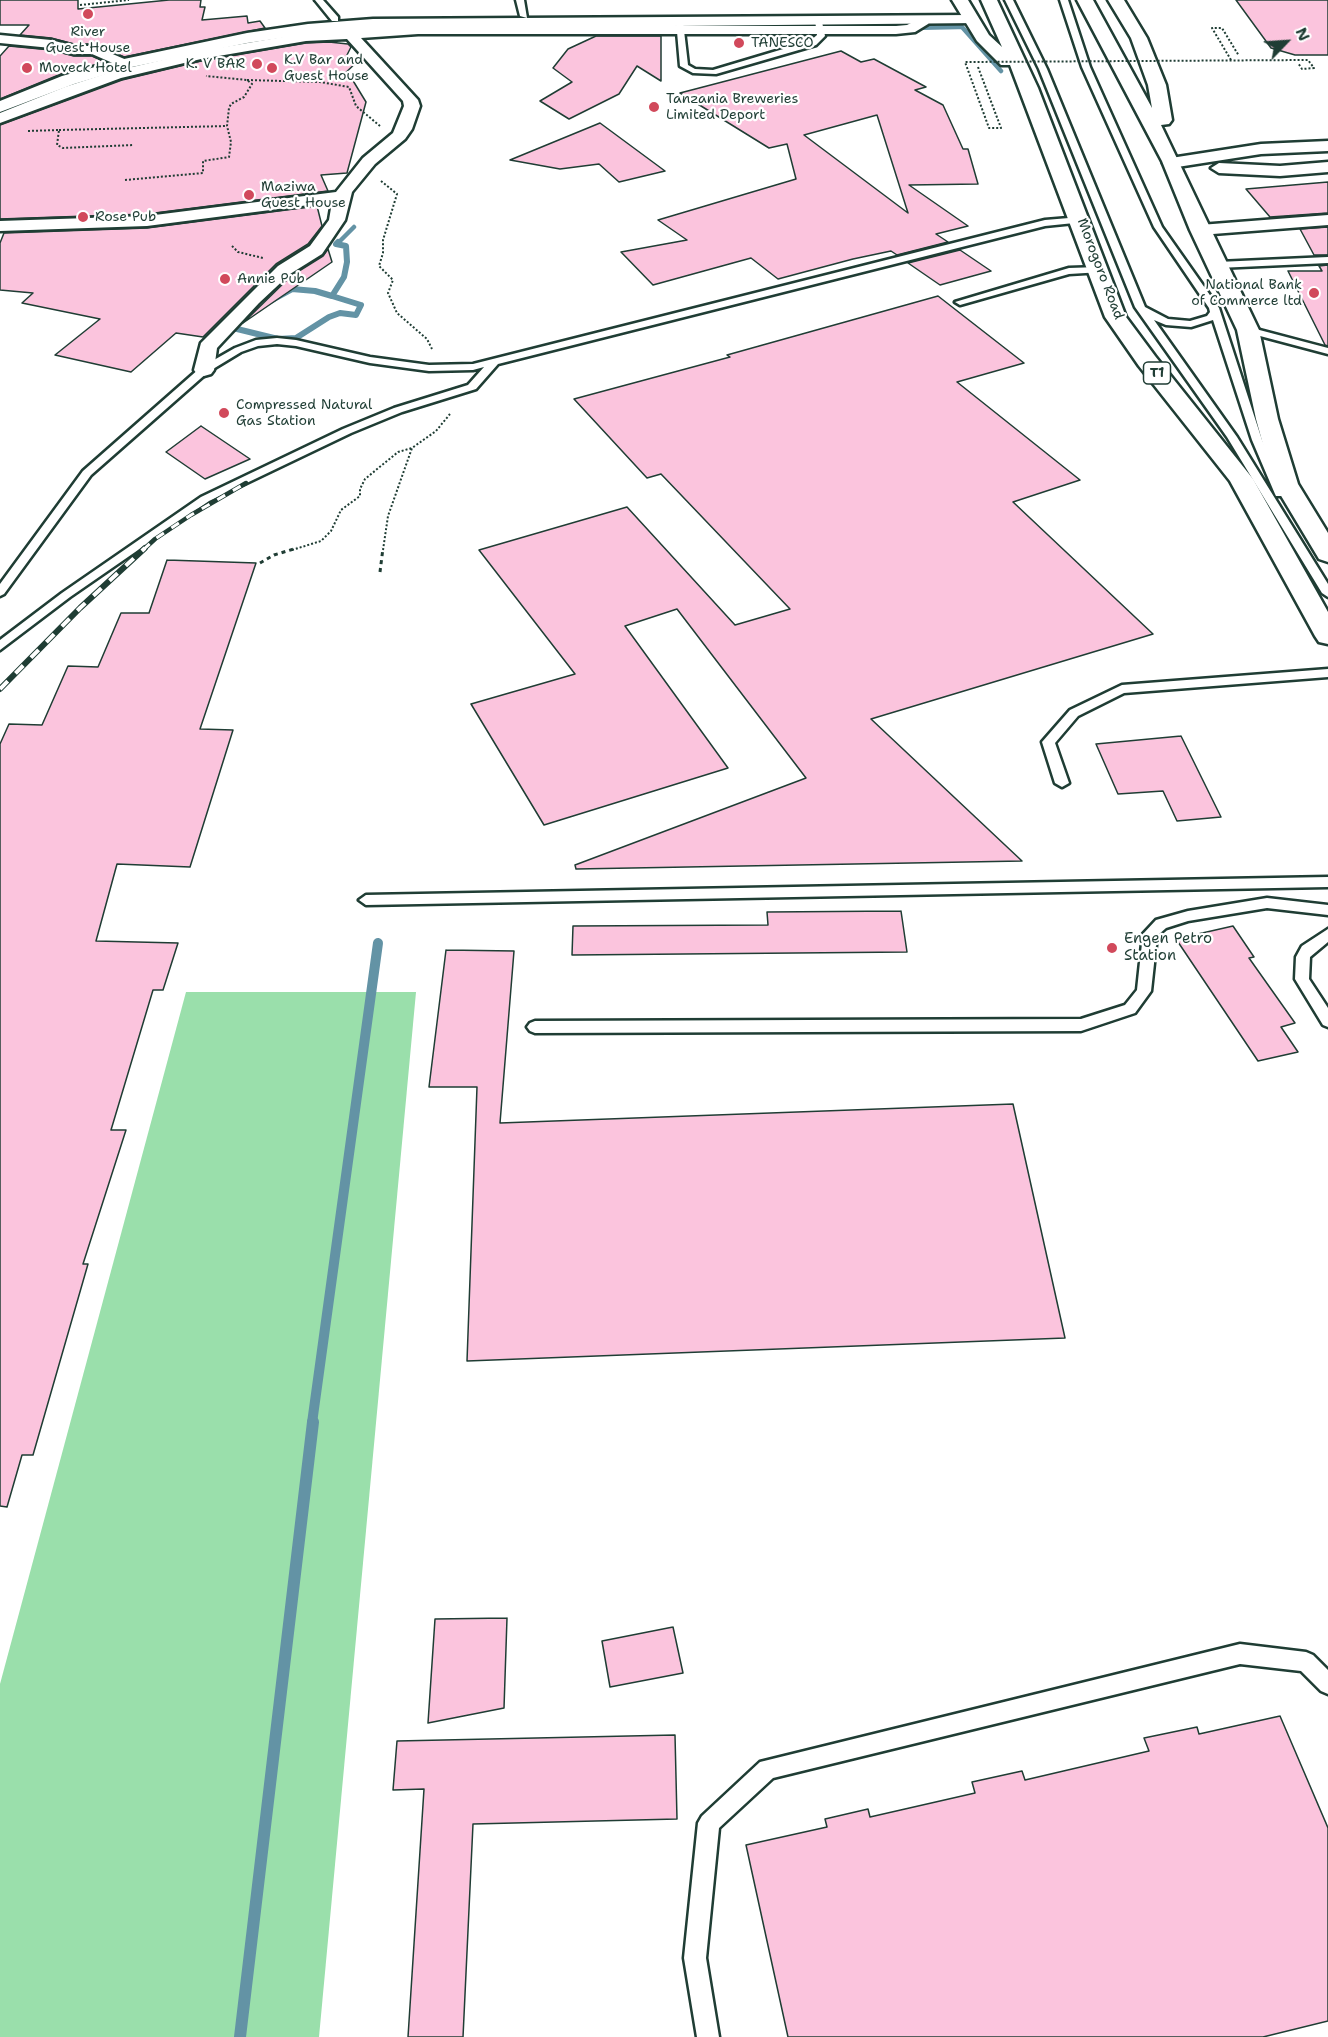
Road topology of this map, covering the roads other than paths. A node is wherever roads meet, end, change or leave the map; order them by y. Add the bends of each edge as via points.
1 (319, 0) edge
2 (520, 0) edge
3 (960, 0) edge
4 (989, 0) edge
5 (1010, 0) edge
6 (1064, 0) edge
7 (1085, 0) edge
8 (1116, 0) edge
9 (524, 16) junction
10 (335, 19) junction
11 (970, 20) junction
12 (923, 21) junction
13 (864, 22) junction
14 (819, 26) junction
15 (681, 27) junction
16 (350, 33) junction
17 (0, 39) edge
18 (122, 62) junction
19 (1029, 88) junction
20 (0, 101) edge
21 (0, 107) edge
22 (0, 118) edge
23 (1328, 146) edge
24 (1173, 166) junction
25 (1328, 167) edge
26 (342, 196) junction
27 (1081, 220) junction
28 (1328, 220) edge
29 (0, 226) edge
30 (1200, 230) junction
31 (1328, 260) edge
32 (1218, 265) junction
33 (1099, 270) junction
34 (960, 302) dead end
35 (1140, 307) junction
36 (1214, 308) junction
37 (1248, 330) junction
38 (1328, 351) edge
39 (494, 362) junction
40 (204, 370) junction
41 (1328, 554) edge
42 (1328, 573) edge
43 (0, 592) edge
44 (1328, 593) edge
45 (1328, 636) edge
46 (0, 646) edge
47 (1328, 673) edge
48 (1062, 783) dead end
49 (1328, 882) edge
50 (366, 900) dead end
51 (1328, 910) edge
52 (1328, 934) edge
53 (1328, 1022) edge
54 (536, 1027) dead end
55 (1328, 1684) edge
56 (708, 2037) edge

1 - 10 lane
2 - 9 lane
3 - 11 main road, T1
4 - 19 main road, Morogoro Road / T1
5 - 35 lane, Morogoro Road via 1043,69
6 - 36 lane via 1086,68 1158,227
7 - 24 main road
8 - 24 main road via 1139,38 1157,85
9 - 10 street
9 - 13 street via 854,14
10 - 18 street
11 - 12 main road
11 - 19 main road, T1
12 - 13 main road
12 - 14 street via 910,29
13 - 14 main road
14 - 15 main road
14 - 15 lane via 821,36 813,43 713,72 693,71 684,66
15 - 16 street
15 - 18 main road via 362,25 247,38
16 - 22 street via 259,45 137,70 70,90
16 - 26 street via 411,100 412,106 399,136 365,166
17 - 18 street via 94,50
18 - 20 street
18 - 21 main road
19 - 27 main road, Morogoro Road / T1
23 - 24 street via 1261,149
24 - 25 street via 1192,170 1280,171
24 - 30 main road
26 - 29 street via 147,221
26 - 40 street via 340,213 329,234 316,250 284,270 208,347
27 - 33 main road, Morogoro Road / T1
27 - 39 lane via 1045,223
28 - 30 street
30 - 32 main road
31 - 32 lane
32 - 37 main road
33 - 34 lane via 1069,271
33 - 45 main road, Morogoro Road / T1 via 1116,317 1241,479
35 - 36 lane via 1155,318 1185,324 1210,318
35 - 44 lane, Morogoro Road via 1232,436
36 - 42 lane via 1278,492
37 - 38 lane
37 - 41 main road via 1286,484
39 - 40 lane via 459,369 429,368 277,341 238,350
39 - 46 lane via 472,387 347,431 205,499
40 - 43 lane via 87,473
47 - 48 lane via 1122,689 1074,713 1048,742
49 - 50 lane
51 - 54 lane via 1267,903 1161,924 1150,934 1144,991 1130,1009 1081,1025
52 - 53 lane via 1307,950 1302,979
55 - 56 lane via 1306,1662 1240,1654 768,1769 709,1823 694,1958

